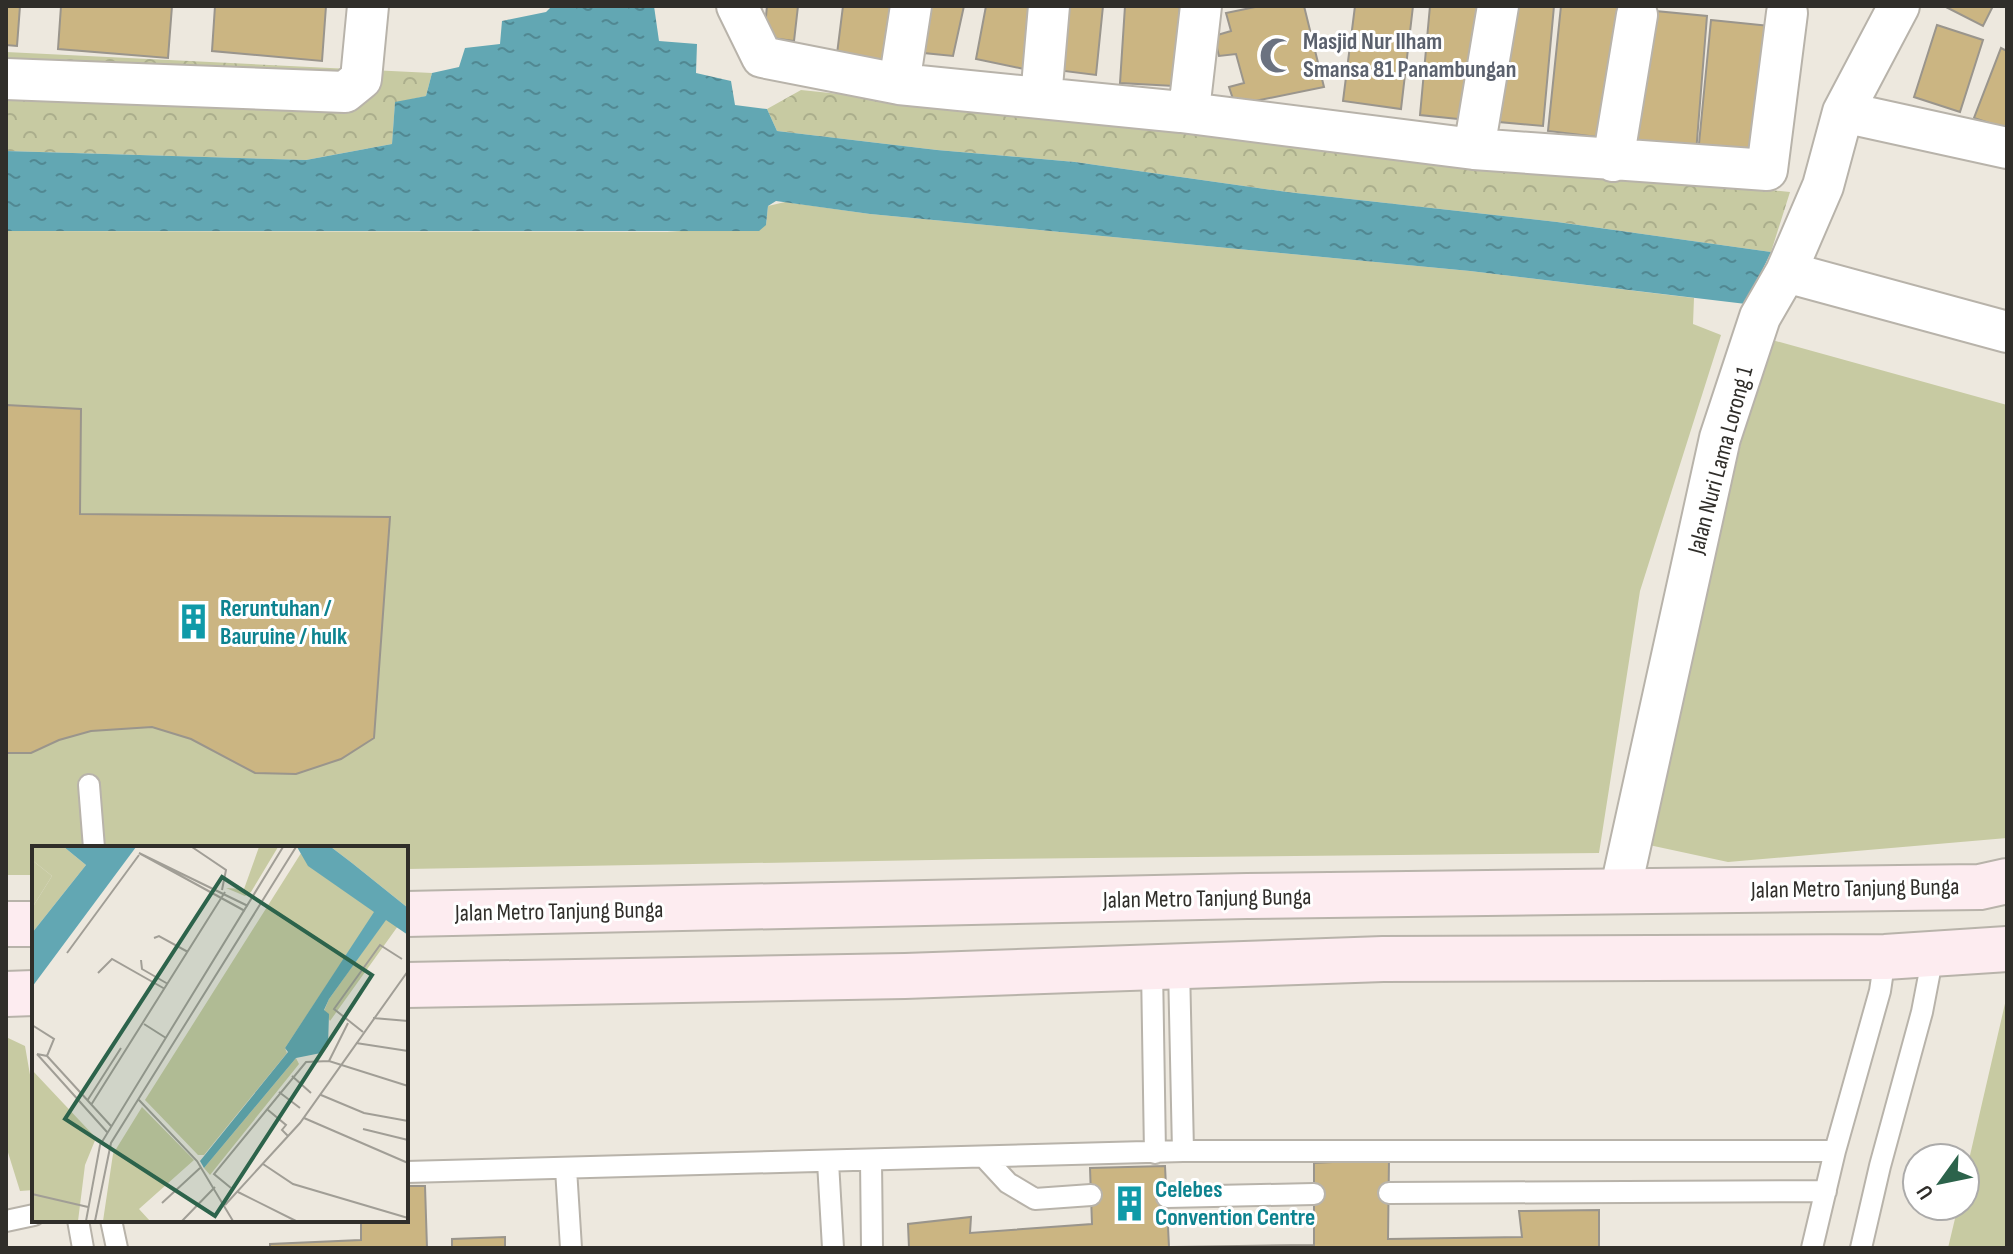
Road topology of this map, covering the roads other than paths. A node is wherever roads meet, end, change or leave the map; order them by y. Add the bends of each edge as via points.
1 (368, 6) edge
2 (737, 6) edge
3 (911, 6) edge
4 (1049, 6) edge
5 (1201, 6) edge
6 (1498, 6) edge
7 (1899, 6) edge
8 (1787, 13) dead end
9 (1637, 15) dead end
10 (6, 79) edge
11 (899, 84) junction
12 (1191, 93) dead end
13 (1041, 98) junction
14 (1843, 112) junction
15 (2007, 148) edge
16 (1474, 149) junction
17 (1613, 161) junction
18 (1797, 178) junction
19 (1786, 272) junction
20 (2007, 332) edge
21 (89, 785) dead end
22 (94, 846) edge
23 (2007, 881) edge
24 (1620, 892) junction
25 (1161, 899) junction
26 (408, 914) edge
27 (6, 924) edge
28 (32, 924) edge
29 (2007, 949) edge
30 (1933, 955) junction
31 (1885, 957) junction
32 (1165, 967) junction
33 (408, 985) edge
34 (32, 993) edge
35 (6, 994) edge
36 (1183, 1151) junction
37 (1835, 1151) junction
38 (1155, 1153) junction
39 (984, 1157) junction
40 (871, 1161) junction
41 (828, 1162) junction
42 (566, 1169) junction
43 (408, 1172) edge
44 (1826, 1191) junction
45 (1389, 1193) dead end
46 (1314, 1194) dead end
47 (1091, 1195) dead end
48 (1167, 1197) dead end
49 (32, 1215) edge
50 (6, 1221) edge
51 (78, 1222) edge
52 (111, 1222) edge
53 (83, 1248) edge
54 (117, 1248) edge
55 (571, 1248) edge
56 (833, 1248) edge
57 (872, 1248) edge
58 (1812, 1248) edge
59 (1861, 1248) edge

1 - 10 street via 361,79 345,92
2 - 11 street via 762,57
3 - 11 street
4 - 13 street
5 - 12 street
6 - 16 street
7 - 14 street, Jalan Nuri Lama Lorong 1
8 - 18 street
9 - 17 street
11 - 13 street
13 - 16 street
14 - 15 street
14 - 18 street, Jalan Nuri Lama Lorong 1
16 - 17 street
17 - 18 street
18 - 19 street, Jalan Nuri Lama Lorong 1
19 - 20 street
19 - 24 street, Jalan Nuri Lama Lorong 1 via 1760,317 1720,438
21 - 22 lane
23 - 24 main road, Jalan Metro Tanjung Bunga via 1980,887
24 - 25 main road, Jalan Metro Tanjung Bunga
25 - 26 main road, Jalan Metro Tanjung Bunga
25 - 32 main road
27 - 28 main road
29 - 30 main road
30 - 31 main road
30 - 59 lane
31 - 32 main road via 1383,959
31 - 37 lane
32 - 33 main road
32 - 36 lane
32 - 38 lane
34 - 35 main road
36 - 37 lane
36 - 38 lane
37 - 44 lane
38 - 39 lane
39 - 40 lane
39 - 47 lane via 1008,1183 1035,1199
40 - 41 lane
40 - 57 lane
41 - 42 lane
41 - 56 lane
42 - 43 lane
42 - 55 lane
44 - 45 lane
44 - 58 lane
46 - 48 lane
49 - 50 lane
51 - 53 lane
52 - 54 lane

